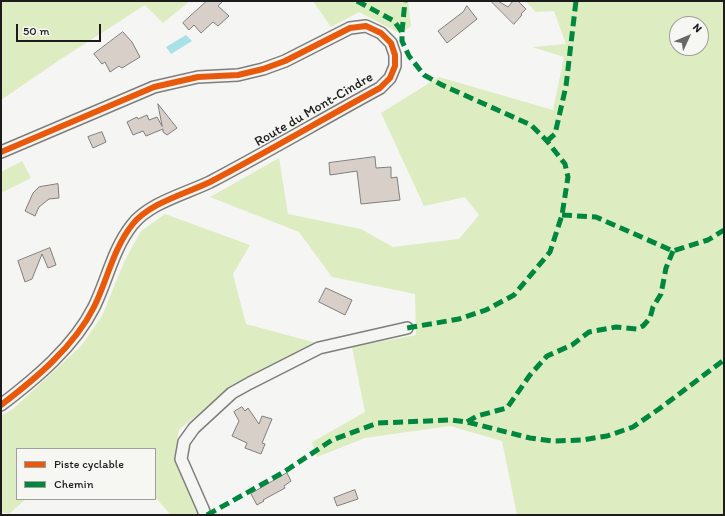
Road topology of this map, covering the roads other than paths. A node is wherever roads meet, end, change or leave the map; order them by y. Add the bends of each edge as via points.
1 (1, 152) edge
2 (407, 328) dead end
3 (1, 405) edge
4 (204, 515) edge

1 - 3 street, Route du Mont-Cindre via 154,87 198,78 263,70 350,28 366,26 381,33 391,43 395,55 395,66 390,78 380,88 209,182 153,207 132,225 117,250 94,308 73,340 31,382
2 - 4 street via 319,348 232,393 194,428 184,442 181,459

